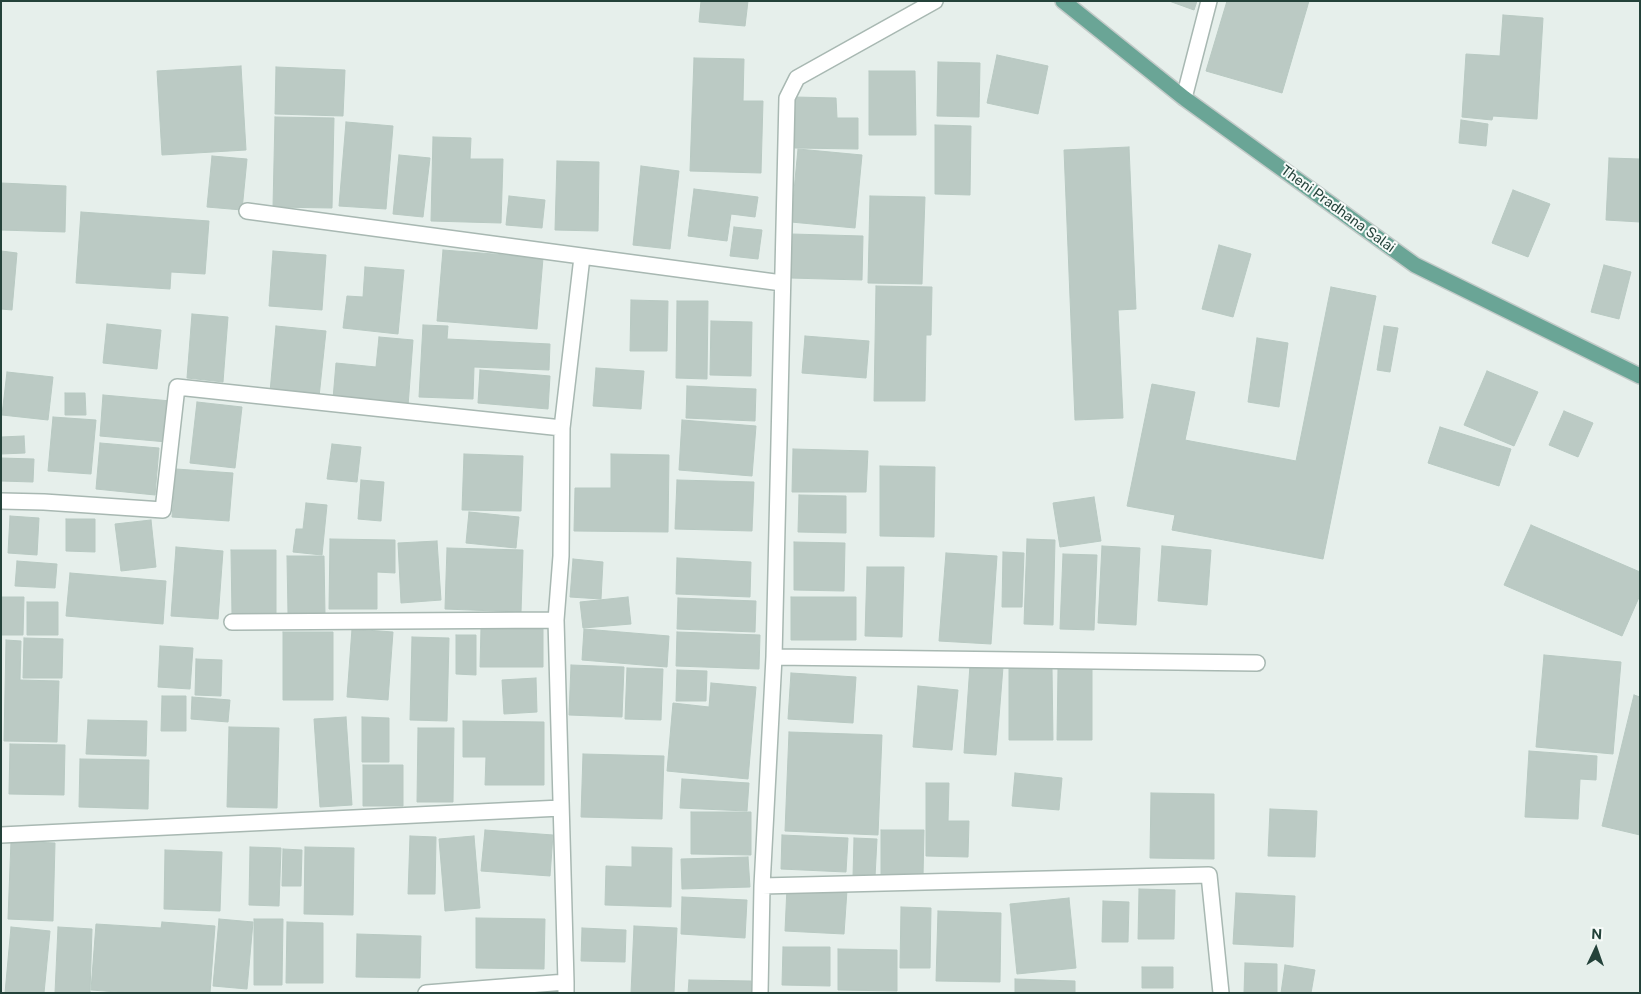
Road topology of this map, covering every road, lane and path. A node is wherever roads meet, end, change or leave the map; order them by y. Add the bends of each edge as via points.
1 (935, 1) edge
2 (1063, 1) edge
3 (1209, 1) edge
4 (1184, 98) junction
5 (247, 211) dead end
6 (582, 257) junction
7 (782, 283) junction
8 (1640, 376) edge
9 (562, 428) junction
10 (1, 501) edge
11 (556, 620) junction
12 (232, 622) dead end
13 (774, 656) junction
14 (1257, 663) dead end
15 (561, 808) junction
16 (1, 835) edge
17 (762, 886) junction
18 (566, 987) edge
19 (426, 993) edge
20 (760, 993) edge
21 (1221, 993) edge

1 - 7 street via 797,78 787,98
2 - 4 main road, Theni Pradhana Salai
3 - 4 street
4 - 8 main road, Theni Pradhana Salai via 1415,264
5 - 6 street
6 - 7 street
6 - 9 street
7 - 13 street
9 - 10 street via 177,388 163,510
9 - 11 street via 561,556
11 - 12 street
11 - 15 street
13 - 14 street
13 - 17 street
15 - 16 street
15 - 18 street
17 - 20 street
17 - 21 street via 1210,875
18 - 19 street

